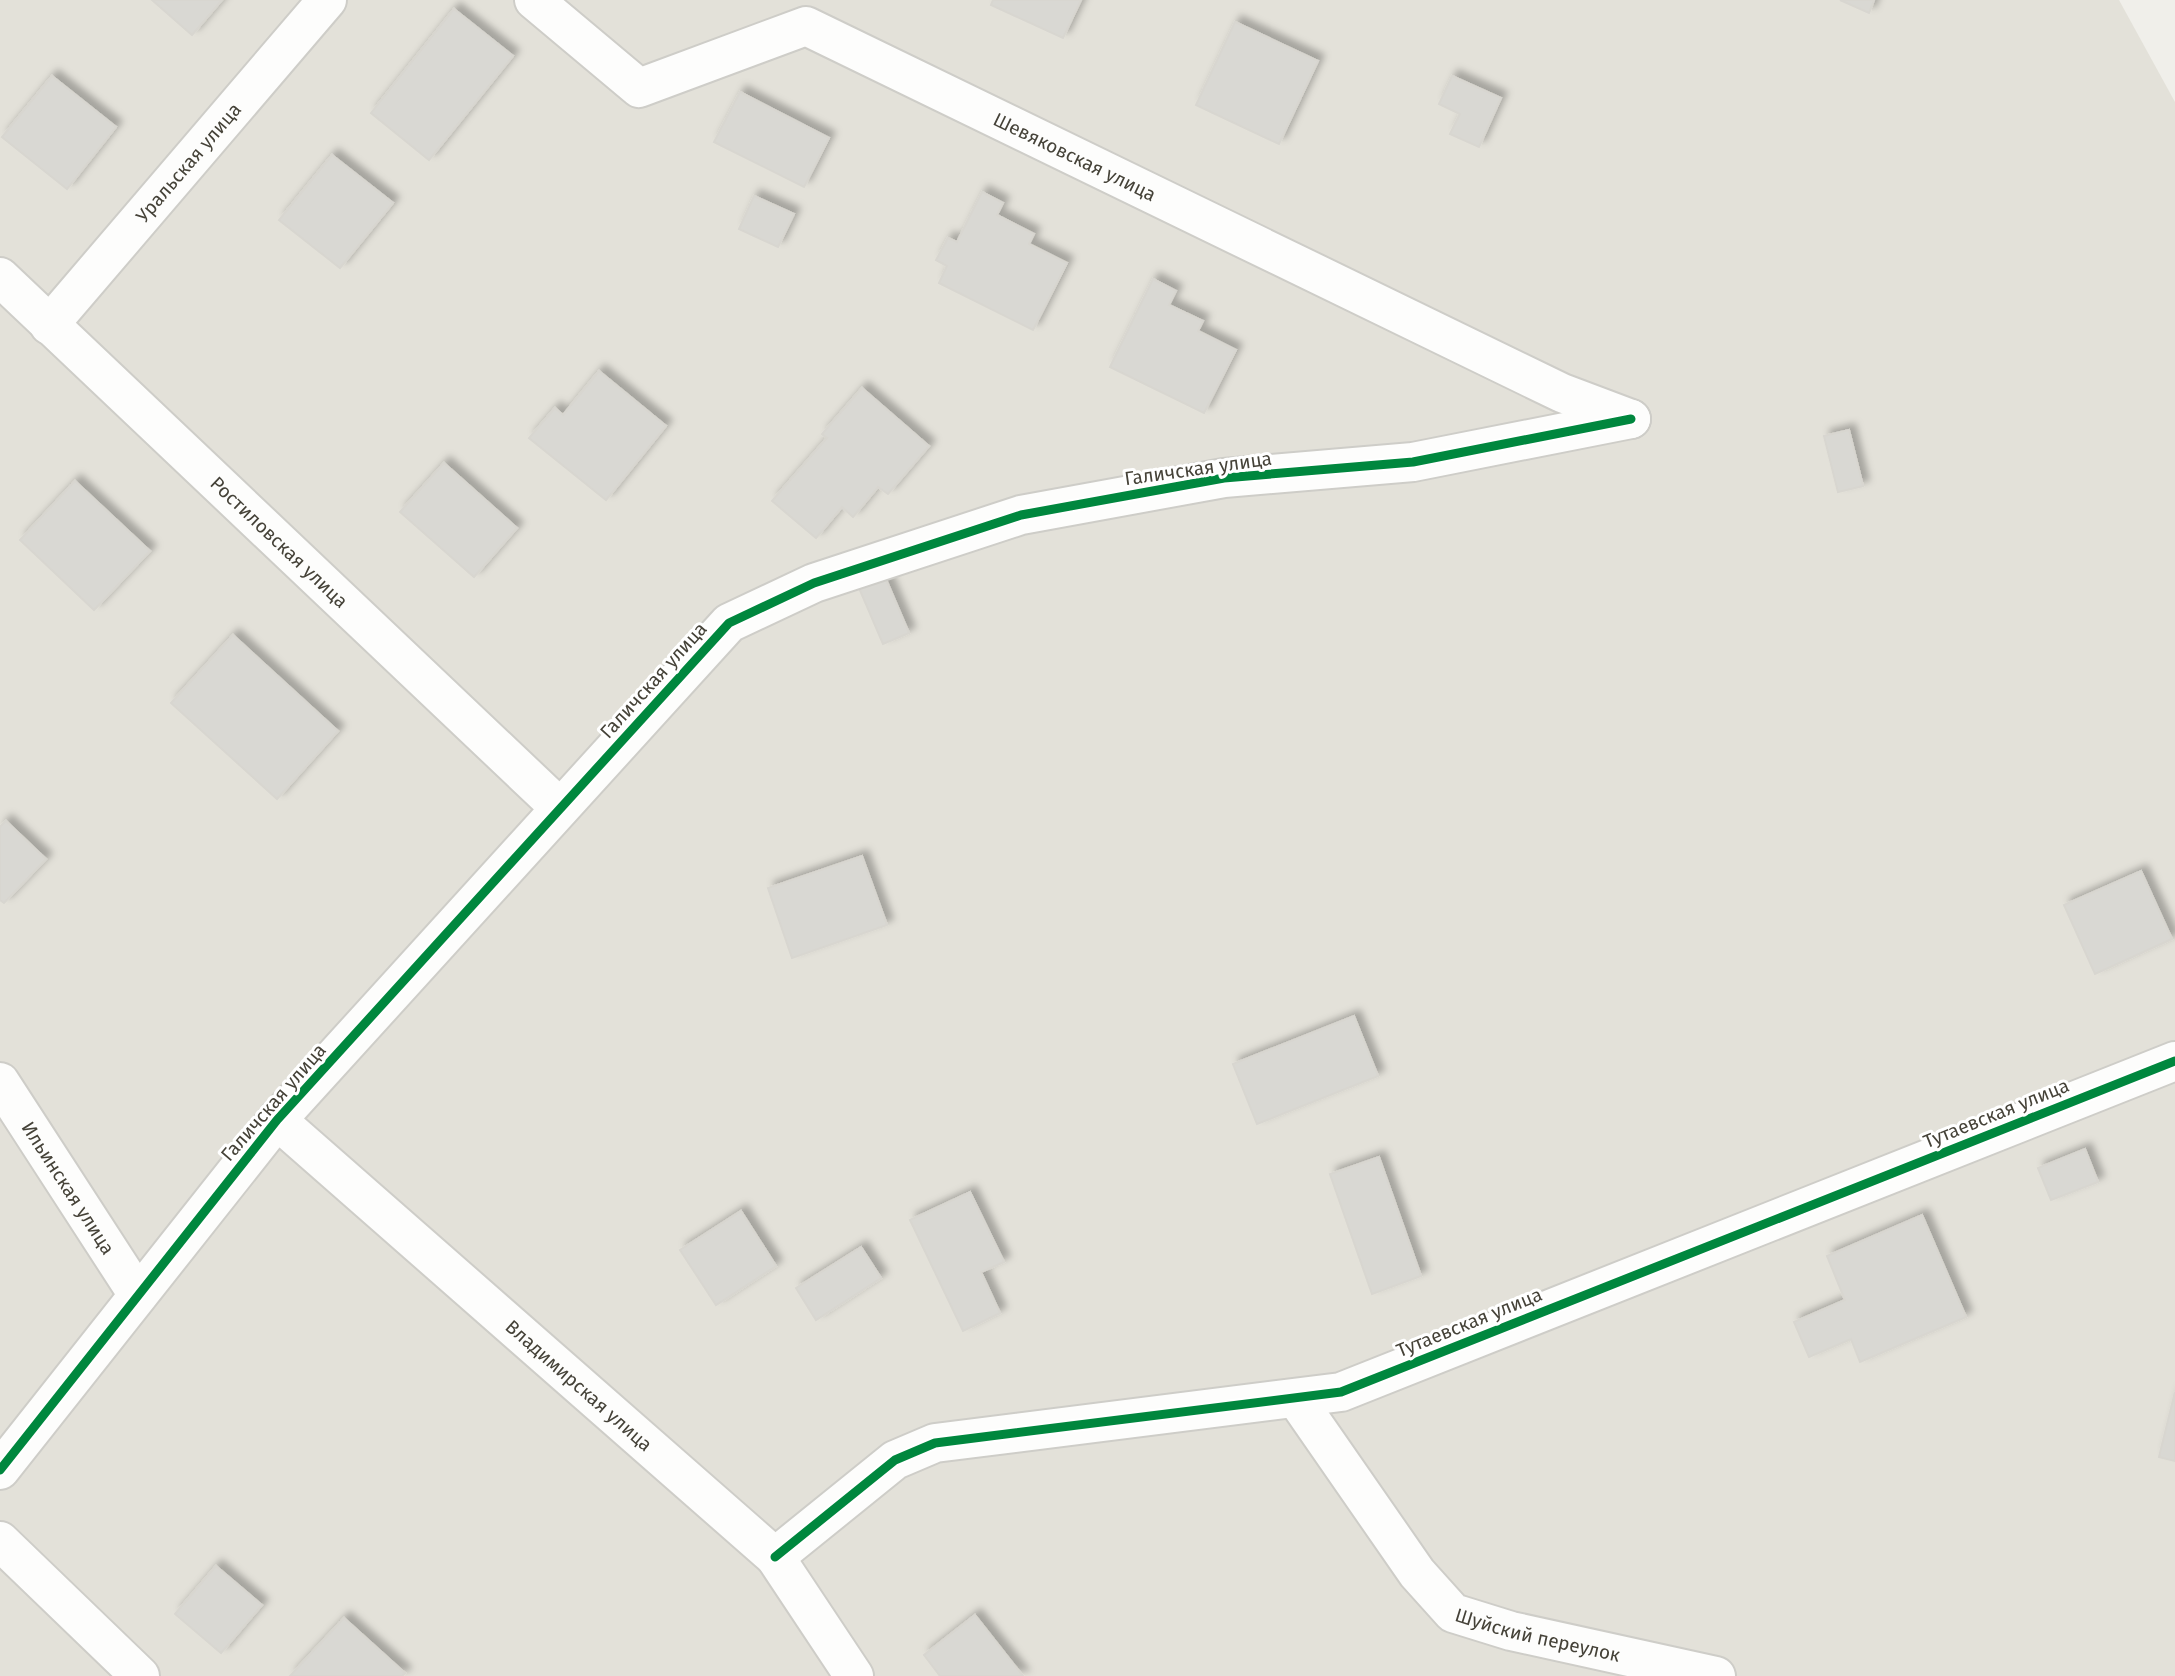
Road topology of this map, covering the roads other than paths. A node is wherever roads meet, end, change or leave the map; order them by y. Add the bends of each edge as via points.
1 (327, 0) edge
2 (534, 0) edge
3 (0, 277) edge
4 (49, 326) junction
5 (1631, 419) joint
6 (560, 808) junction
7 (2175, 1061) edge
8 (0, 1082) edge
9 (277, 1120) junction
10 (138, 1295) junction
11 (1297, 1400) junction
12 (0, 1470) edge
13 (0, 1541) edge
14 (775, 1557) junction
15 (140, 1676) edge
16 (854, 1676) edge
17 (1716, 1676) edge

1 - 4 street, Уральская улица
2 - 5 street, Шевяковская улица via 639,88 806,26 1562,393
3 - 4 street, Ростиловская улица
4 - 6 street, Ростиловская улица
5 - 6 street, Галичская улица via 1413,462 1224,478 1021,515 814,583 729,623
6 - 9 street, Галичская улица
7 - 11 street, Тутаевская улица via 1340,1392
8 - 10 street, Ильинская улица
9 - 10 street, Галичская улица
9 - 14 street, Владимирская улица
10 - 12 street, Галичская улица
11 - 14 street, Тутаевская улица via 935,1443 895,1460
11 - 17 street, Шуйский переулок via 1417,1573 1453,1613 1511,1632
13 - 15 street
14 - 16 street, Владимирская улица

